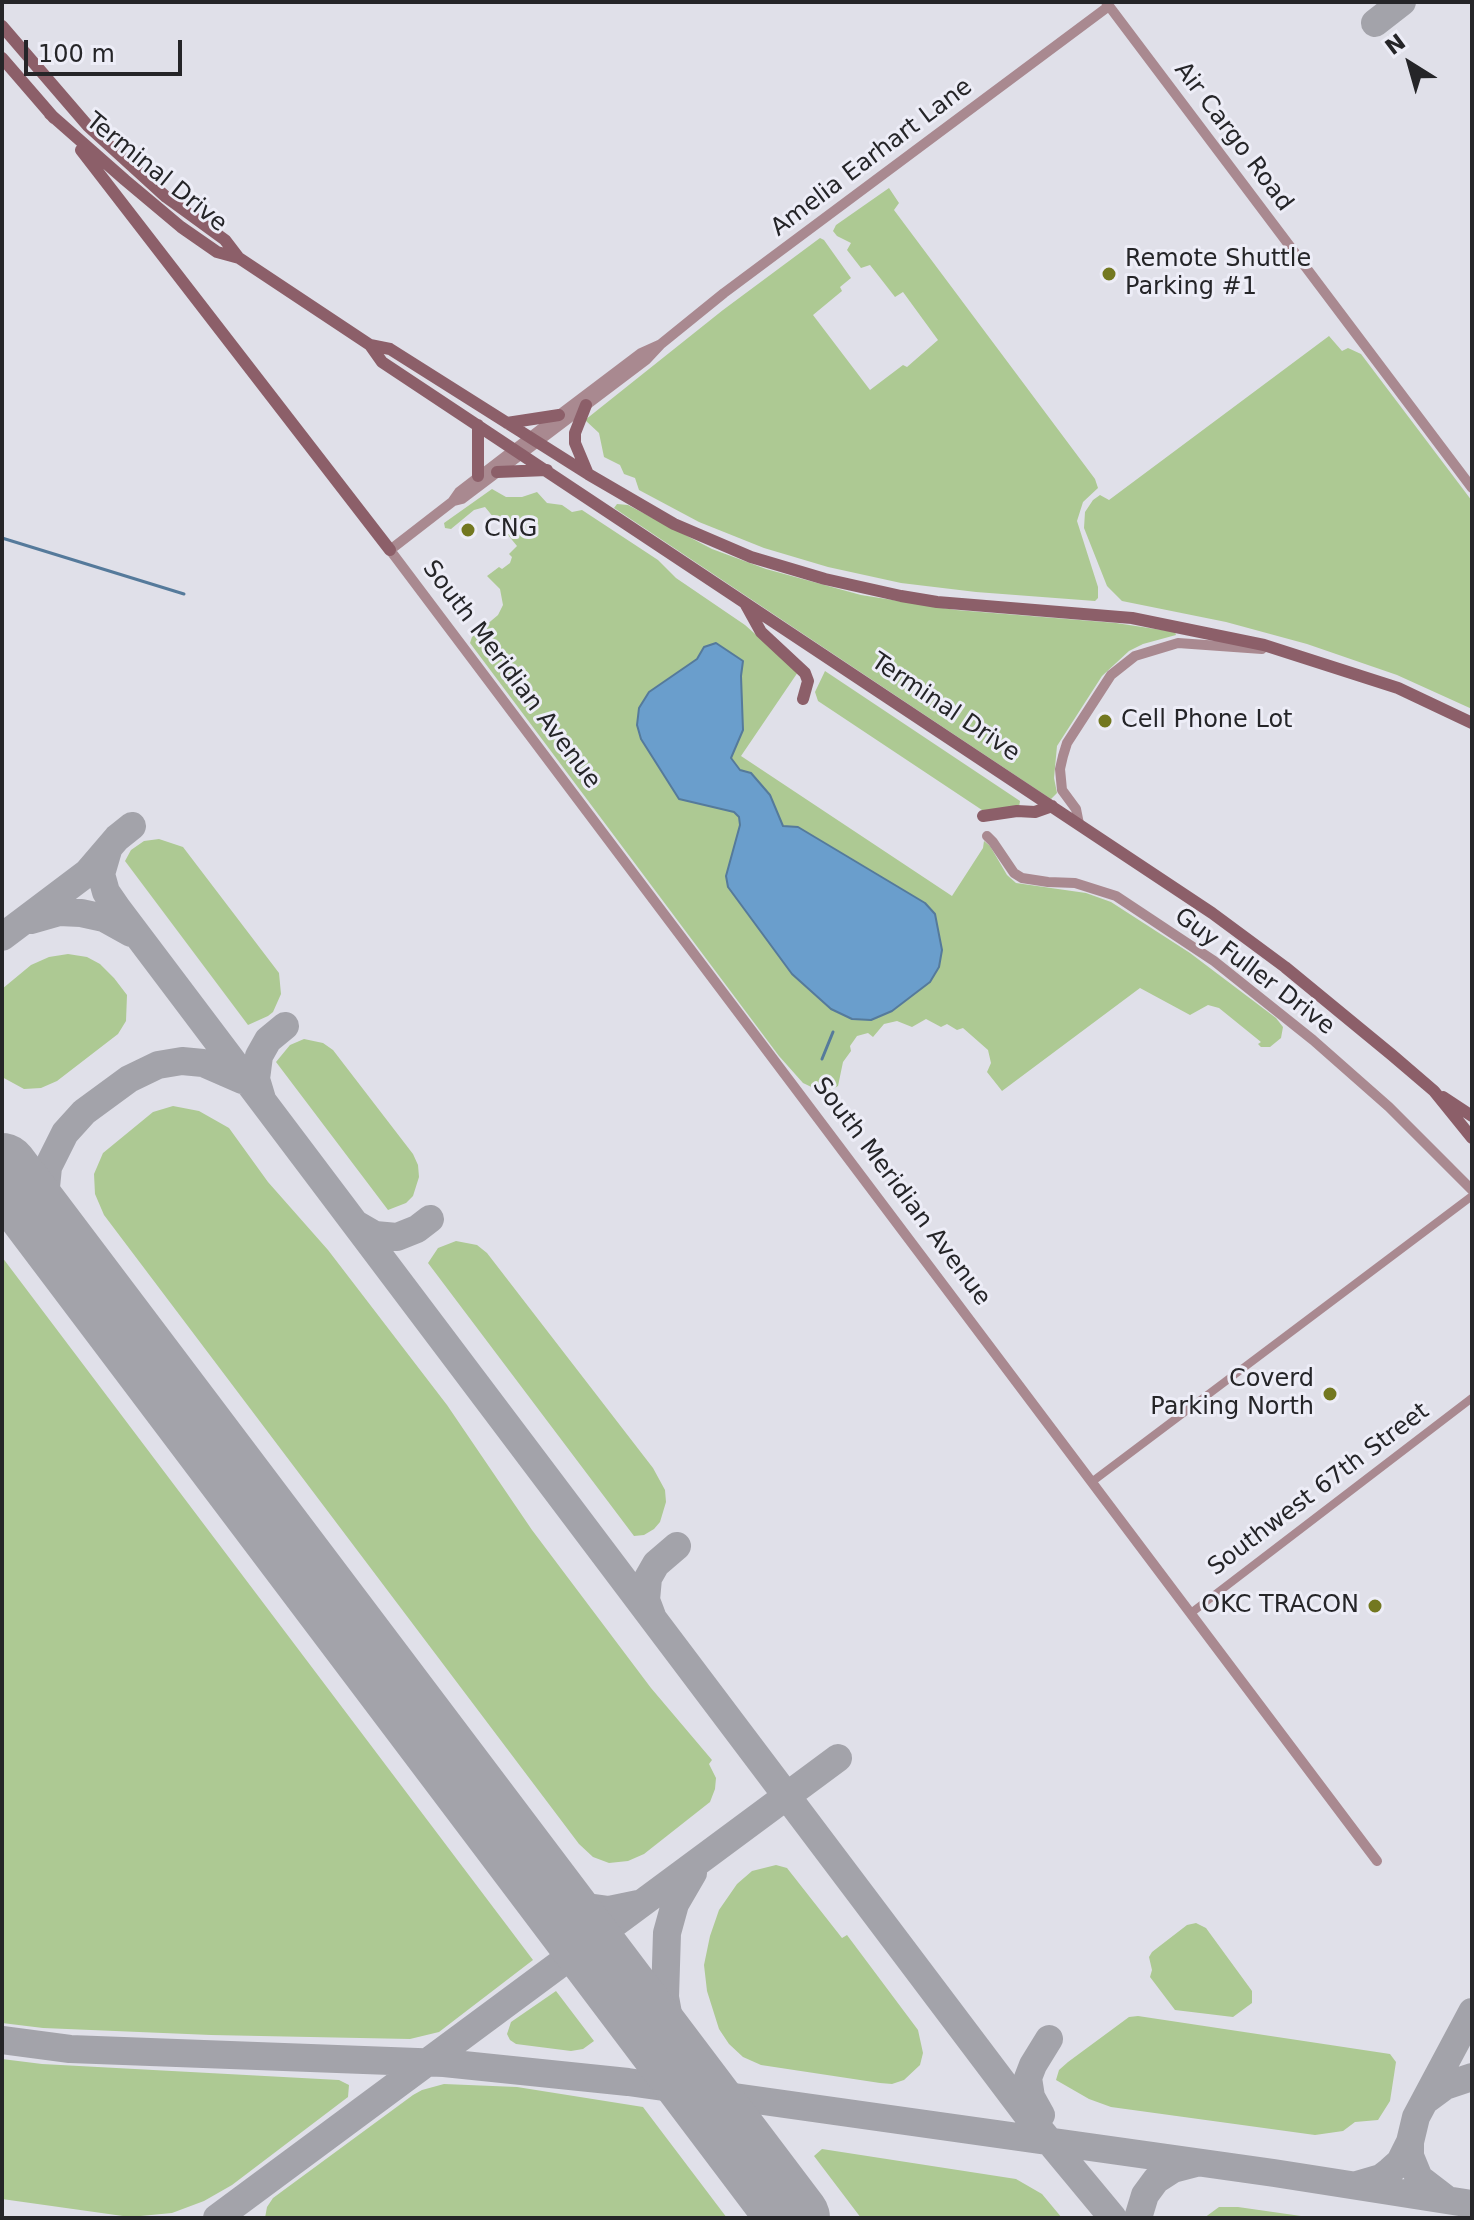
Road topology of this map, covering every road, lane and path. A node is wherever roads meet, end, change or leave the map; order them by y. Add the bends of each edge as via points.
1 (1107, 4) edge
2 (2, 26) edge
3 (2, 58) edge
4 (50, 114) junction
5 (239, 258) junction
6 (661, 344) junction
7 (370, 345) junction
8 (586, 405) junction
9 (559, 415) junction
10 (507, 423) junction
11 (478, 425) junction
12 (534, 440) junction
13 (518, 451) junction
14 (547, 470) junction
15 (497, 472) junction
16 (588, 474) junction
17 (478, 476) junction
18 (1472, 488) edge
19 (452, 502) junction
20 (390, 550) junction
21 (743, 600) junction
22 (1284, 650) junction
23 (803, 699) dead end
24 (1472, 723) edge
25 (1052, 806) junction
26 (983, 816) dead end
27 (1079, 824) junction
28 (987, 836) dead end
29 (1434, 1091) junction
30 (1472, 1116) edge
31 (1472, 1138) edge
32 (1472, 1193) edge
33 (1472, 1398) edge
34 (1093, 1481) junction
35 (1191, 1613) junction
36 (1377, 1861) dead end

1 - 6 street, Amelia Earhart Lane
1 - 18 street, Air Cargo Road
2 - 5 main road, Terminal Drive via 88,126 166,197 225,240
3 - 4 main road
4 - 5 main road, Terminal Drive via 181,227 217,252
4 - 20 main road
5 - 7 main road, Terminal Drive
6 - 8 street, Amelia Earhart Lane
6 - 9 street, Amelia Earhart Lane via 641,353
7 - 10 main road, Terminal Drive via 390,349
7 - 11 main road, Terminal Drive via 382,362
8 - 12 street, Amelia Earhart Lane
8 - 16 main road via 575,443
9 - 10 main road
9 - 12 street, Amelia Earhart Lane
10 - 12 main road, Terminal Drive
11 - 13 main road, Terminal Drive
11 - 17 main road
12 - 13 street, Amelia Earhart Lane
12 - 16 main road, Terminal Drive
13 - 14 main road, Terminal Drive
13 - 15 street, Amelia Earhart Lane
13 - 17 street, Amelia Earhart Lane
14 - 15 main road
14 - 21 main road, Terminal Drive
15 - 19 street, Amelia Earhart Lane
16 - 22 main road, Terminal Drive via 708,541 825,579 937,602 1132,618
17 - 19 street, Amelia Earhart Lane
19 - 20 street, Amelia Earhart Lane
20 - 34 street, South Meridian Avenue
21 - 23 main road via 761,632 805,673
21 - 25 main road, Terminal Drive
22 - 24 main road, Terminal Drive via 1398,688
22 - 27 street via 1178,643 1135,656 1111,675 1067,743 1060,769 1062,790 1076,809
25 - 26 main road
25 - 27 main road, Terminal Drive
27 - 29 main road, Terminal Drive via 1285,967
28 - 32 street, Guy Fuller Drive via 1022,878 1075,883 1116,896 1214,961 1389,1107
29 - 30 main road
29 - 31 main road, Terminal Drive
32 - 34 street
33 - 35 street, Southwest 67th Street
34 - 35 street, South Meridian Avenue
35 - 36 street, South Meridian Avenue

